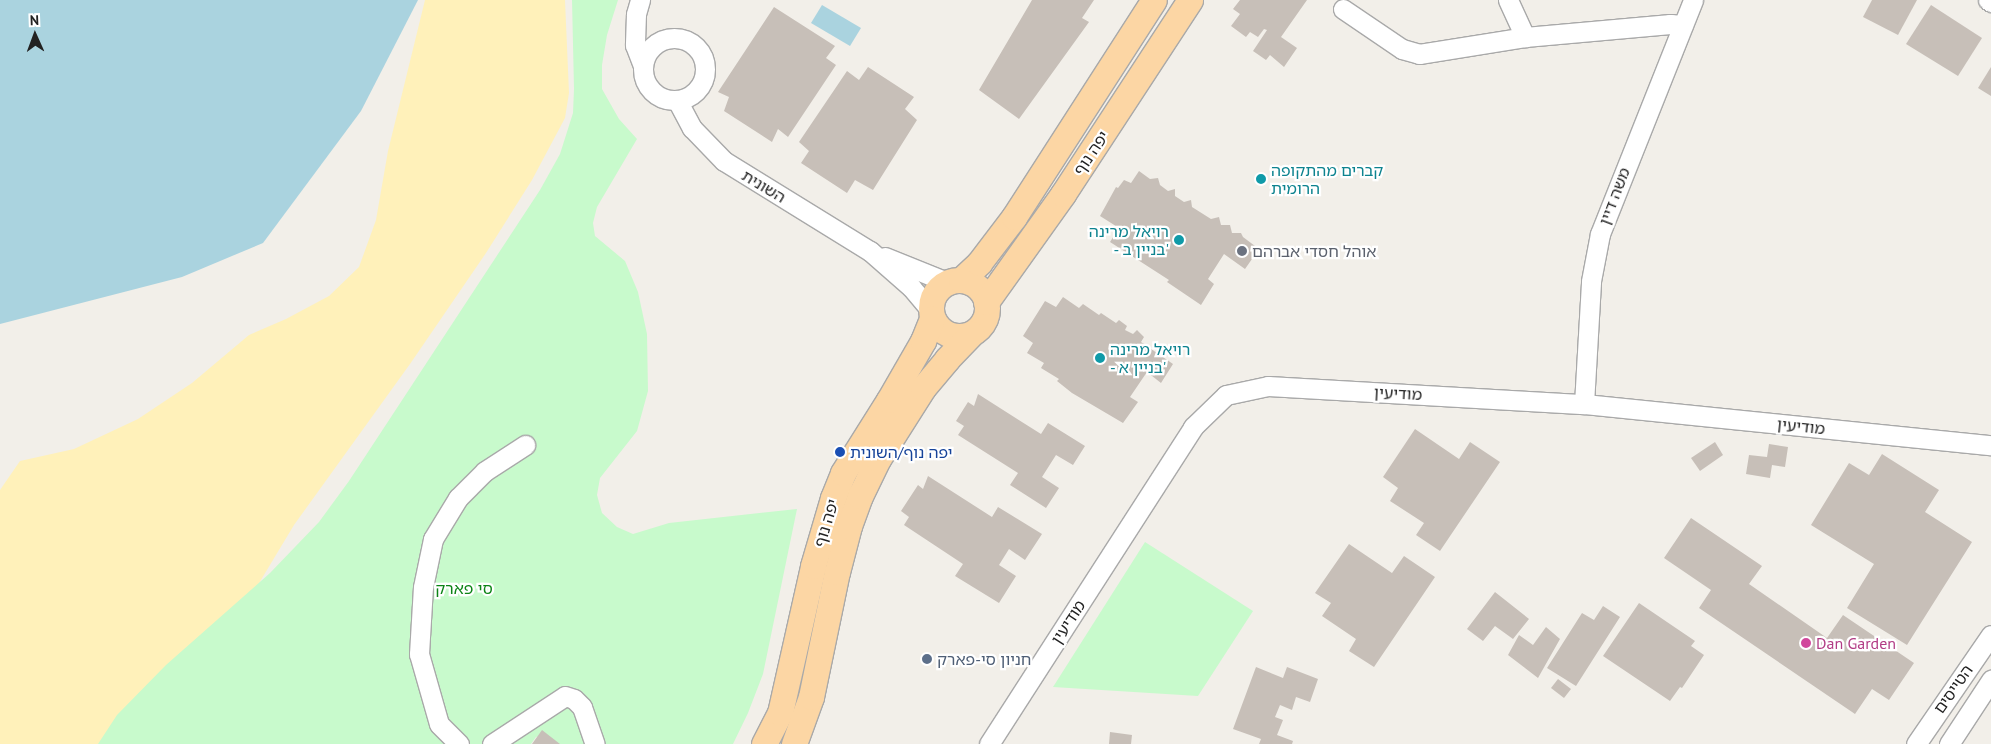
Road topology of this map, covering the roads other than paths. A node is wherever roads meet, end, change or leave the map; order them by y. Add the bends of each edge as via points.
1 (640, 0) edge
2 (1154, 0) edge
3 (1190, 0) edge
4 (1508, 0) edge
5 (1693, 0) edge
6 (1343, 9) dead end
7 (1683, 25) junction
8 (1526, 37) junction
9 (643, 66) junction
10 (678, 100) junction
11 (870, 251) junction
12 (954, 281) junction
13 (986, 302) junction
14 (931, 314) junction
15 (971, 334) junction
16 (1584, 404) junction
17 (1991, 444) edge
18 (525, 445) dead end
19 (1991, 635) edge
20 (1991, 680) edge
21 (459, 744) edge
22 (492, 744) edge
23 (595, 744) edge
24 (764, 744) edge
25 (794, 744) edge
26 (989, 744) edge
27 (1916, 744) edge
28 (1949, 744) edge

1 - 9 street via 635,45
2 - 12 main road, יפה נוף via 1014,217 979,263
3 - 13 main road, יפה נוף via 1068,187
4 - 8 street
5 - 7 street, משה דיין
6 - 8 street via 1402,49 1419,54
7 - 8 street
7 - 16 street, משה דיין via 1600,234 1591,281
9 - 10 street via 643,76 652,91 668,100
9 - 10 street via 649,49 664,39 684,39 693,43 701,51 706,72 697,91
10 - 11 street, השונית via 692,128 724,161
11 - 12 street, השונית
11 - 14 street, השונית via 911,287
12 - 13 main road via 977,287
12 - 14 main road via 935,292
13 - 15 main road via 984,320
14 - 15 main road via 944,333
14 - 24 main road, יפה נוף via 923,341 844,473 833,498 813,566 780,713
15 - 25 main road, יפה נוף via 923,388 878,459 860,496 837,572 811,697
16 - 17 street, מודיעין
16 - 26 street, מודיעין via 1268,386 1226,395 1193,427
18 - 21 street via 485,471 458,498 433,539 423,588 419,654 439,724
19 - 27 street, הטייסים
20 - 28 street, הטייסים
22 - 23 street via 565,696 574,699 582,708

